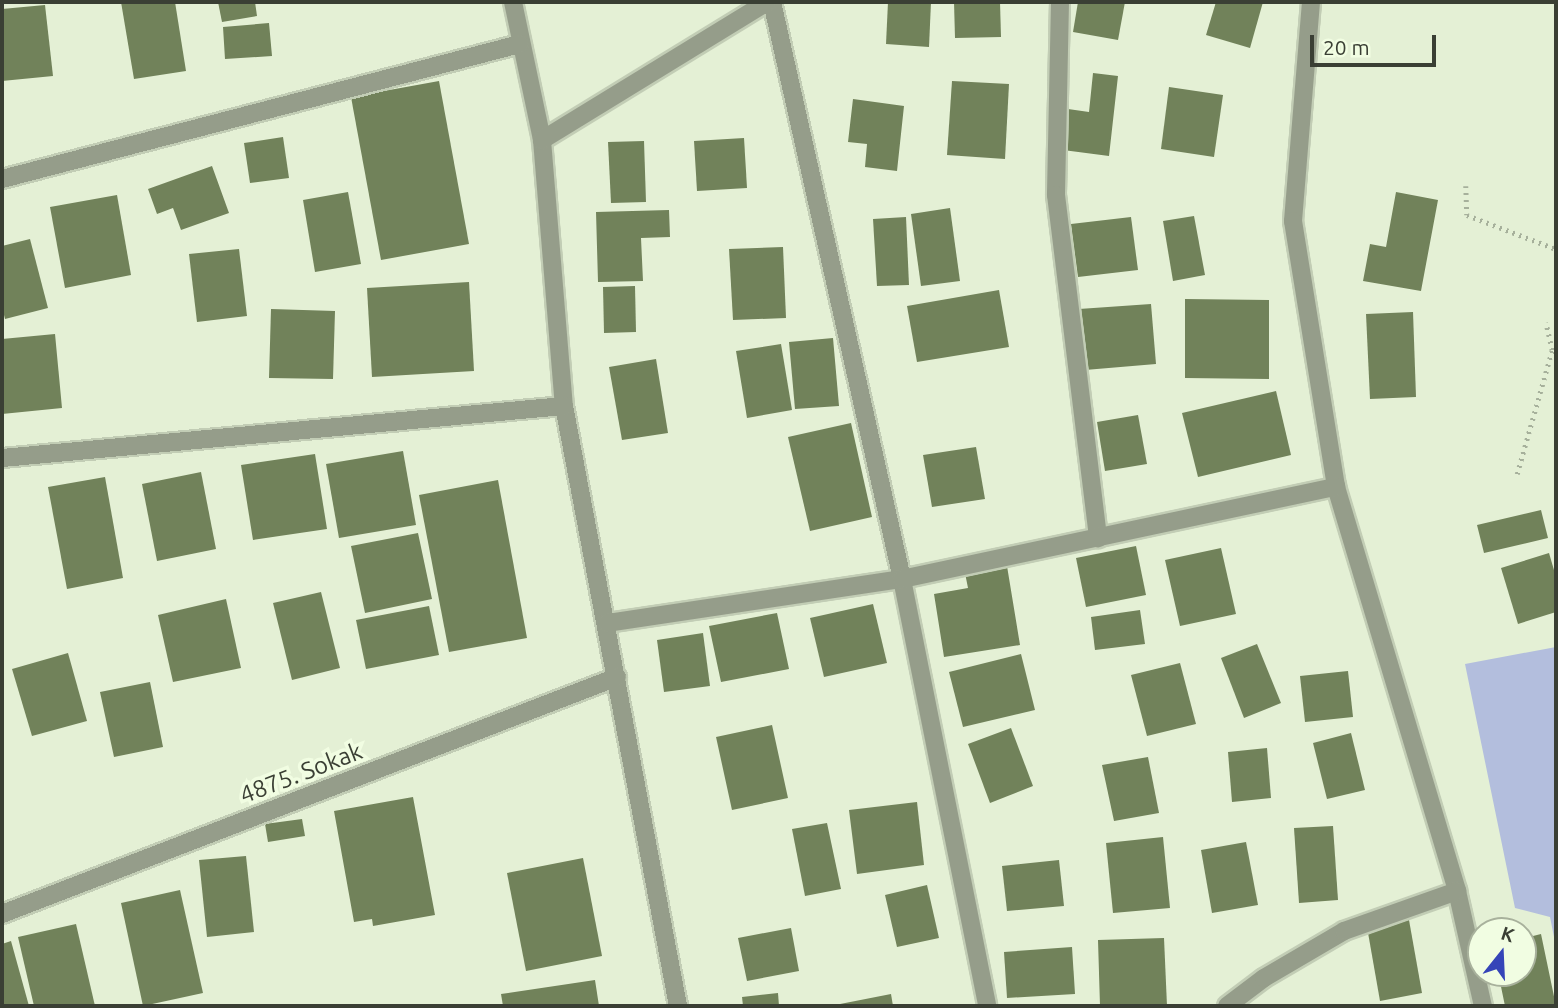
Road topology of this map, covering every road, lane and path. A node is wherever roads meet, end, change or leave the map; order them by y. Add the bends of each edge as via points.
1 (513, 2) edge
2 (770, 2) edge
3 (1060, 2) edge
4 (1311, 2) edge
5 (520, 44) junction
6 (542, 140) junction
7 (2, 179) edge
8 (1466, 186) dead end
9 (1556, 248) edge
10 (1546, 323) dead end
11 (564, 406) junction
12 (2, 458) edge
13 (1517, 474) dead end
14 (1336, 487) junction
15 (1098, 538) junction
16 (902, 579) junction
17 (607, 623) junction
18 (617, 677) junction
19 (1457, 891) junction
20 (2, 914) edge
21 (678, 1006) edge
22 (987, 1006) edge
23 (1227, 1006) edge
24 (1483, 1006) edge

1 - 5 street
2 - 6 street
2 - 16 street
3 - 15 street via 1056,195
4 - 14 street via 1293,221
5 - 6 street
5 - 7 street
6 - 11 street
8 - 9 path via 1467,215
10 - 13 path via 1552,350
11 - 12 street
11 - 17 street
14 - 15 street
14 - 19 street
15 - 16 street
16 - 17 street
16 - 22 street
17 - 18 street
18 - 20 street, 4875. Sokak
18 - 21 street
19 - 23 street via 1344,931 1264,978
19 - 24 street

